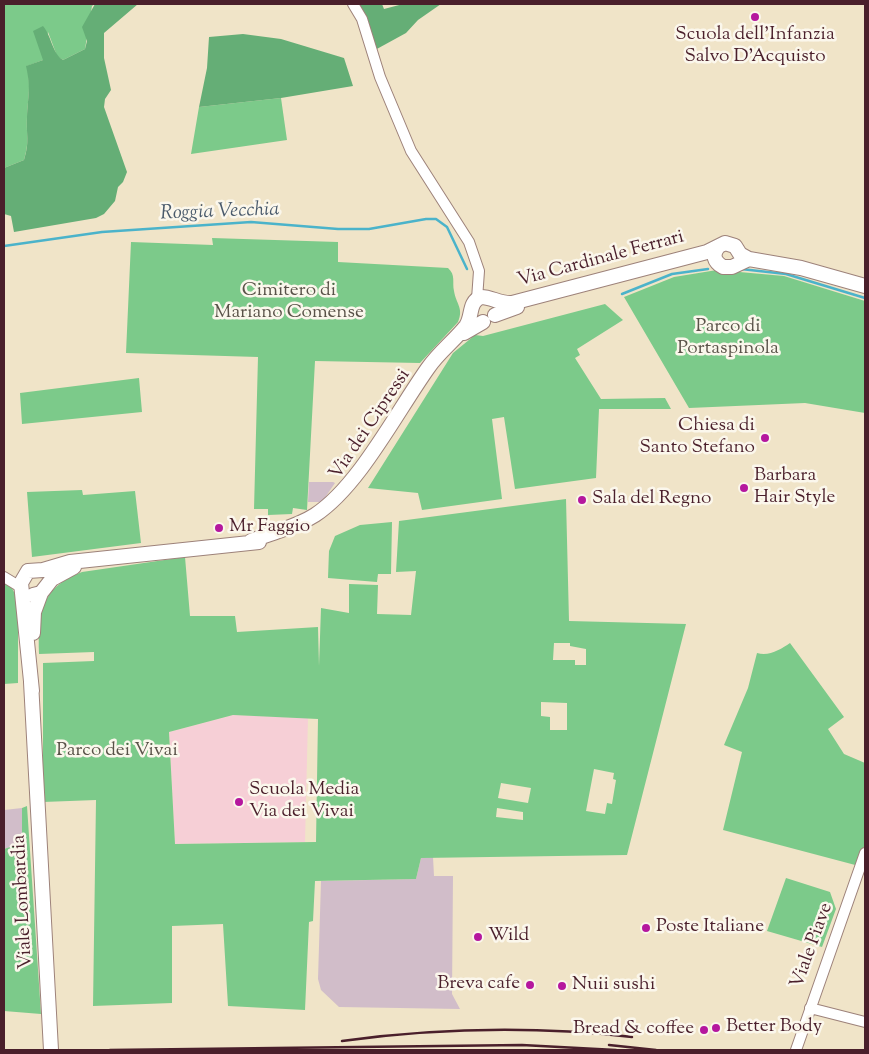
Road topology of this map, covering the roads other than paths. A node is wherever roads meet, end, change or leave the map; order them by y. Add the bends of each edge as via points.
1 (353, 4) edge
2 (717, 253) junction
3 (741, 258) junction
4 (865, 286) edge
5 (482, 302) junction
6 (489, 318) junction
7 (251, 541) junction
8 (84, 562) junction
9 (4, 572) edge
10 (31, 572) junction
11 (4, 577) edge
12 (22, 588) junction
13 (43, 590) junction
14 (32, 691) junction
15 (865, 853) edge
16 (810, 1008) junction
17 (865, 1022) edge
18 (51, 1050) edge
19 (796, 1050) edge

1 - 5 street via 362,19 380,77 411,151 469,242 480,279
2 - 3 main road via 729,243 735,246
2 - 3 main road via 723,267 732,266
2 - 5 main road, Via Cardinale Ferrari via 707,252 533,298 504,304
2 - 6 main road, Via Cardinale Ferrari
3 - 4 main road via 801,268
5 - 6 main road via 496,307
5 - 6 main road via 477,320
5 - 7 main road, Via dei Cipressi via 466,326 429,367 342,492 299,525
6 - 7 main road, Via dei Cipressi via 461,336 436,363 360,478 339,503 319,519 286,535 266,541
7 - 8 main road, Via dei Cipressi
8 - 10 main road, Via dei Cipressi via 66,562
8 - 13 main road, Via dei Cipressi via 52,579
9 - 10 street
10 - 12 main road via 21,583
10 - 13 main road via 46,578
11 - 12 street
12 - 13 main road via 31,595
12 - 14 main road, Viale Lombardia
13 - 14 main road, Viale Lombardia via 34,617
14 - 18 main road, Viale Lombardia
15 - 16 street, Viale Piave
16 - 17 street
16 - 19 street, Viale Piave

